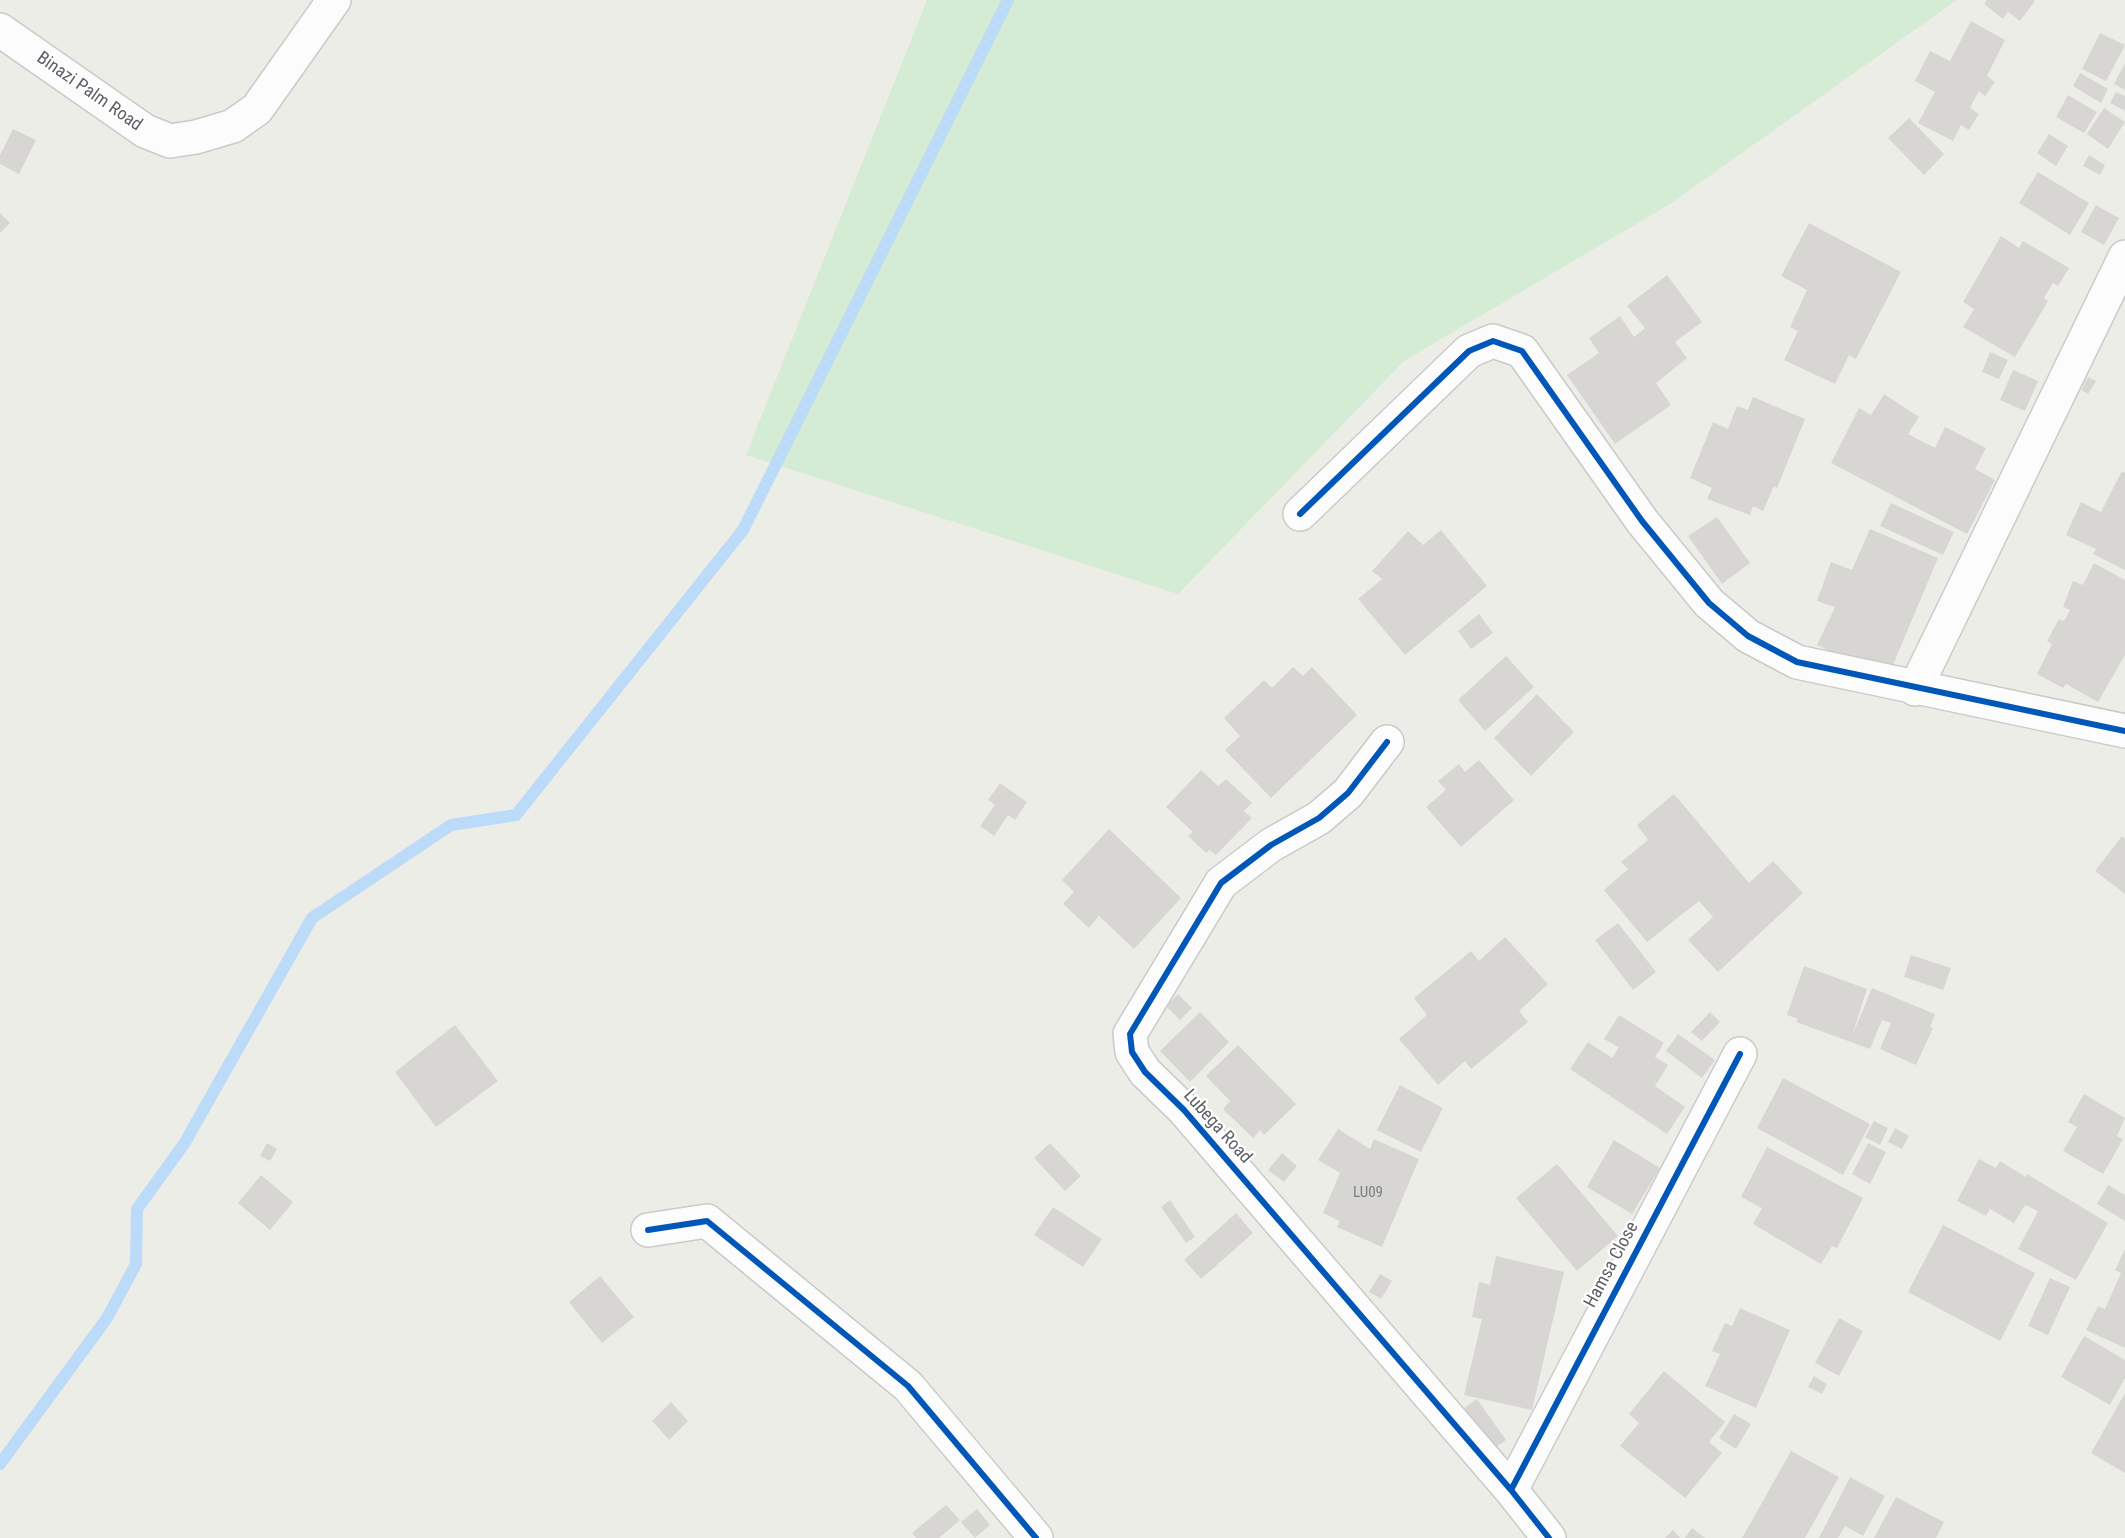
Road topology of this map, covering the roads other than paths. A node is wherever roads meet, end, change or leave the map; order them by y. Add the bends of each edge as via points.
1 (334, 0) edge
2 (0, 30) edge
3 (2125, 257) edge
4 (1300, 514) dead end
5 (1915, 689) junction
6 (2122, 722) edge
7 (1387, 742) dead end
8 (1740, 1054) dead end
9 (648, 1230) dead end
10 (1511, 1490) junction
11 (1036, 1538) edge
12 (1549, 1538) edge

1 - 2 street, Binazi Palm Road via 257,109 233,126 170,141 145,131
3 - 5 street
4 - 5 street via 1469,351 1493,341 1522,351 1642,521 1709,603 1748,636 1797,662
5 - 6 street
7 - 10 street, Lubega Road via 1348,793 1319,818 1271,845 1221,883 1130,1034 1132,1052 1145,1072 1191,1119
8 - 10 street, Hamsa Close
9 - 11 street via 707,1221 908,1386
10 - 12 street, Lubega Road

